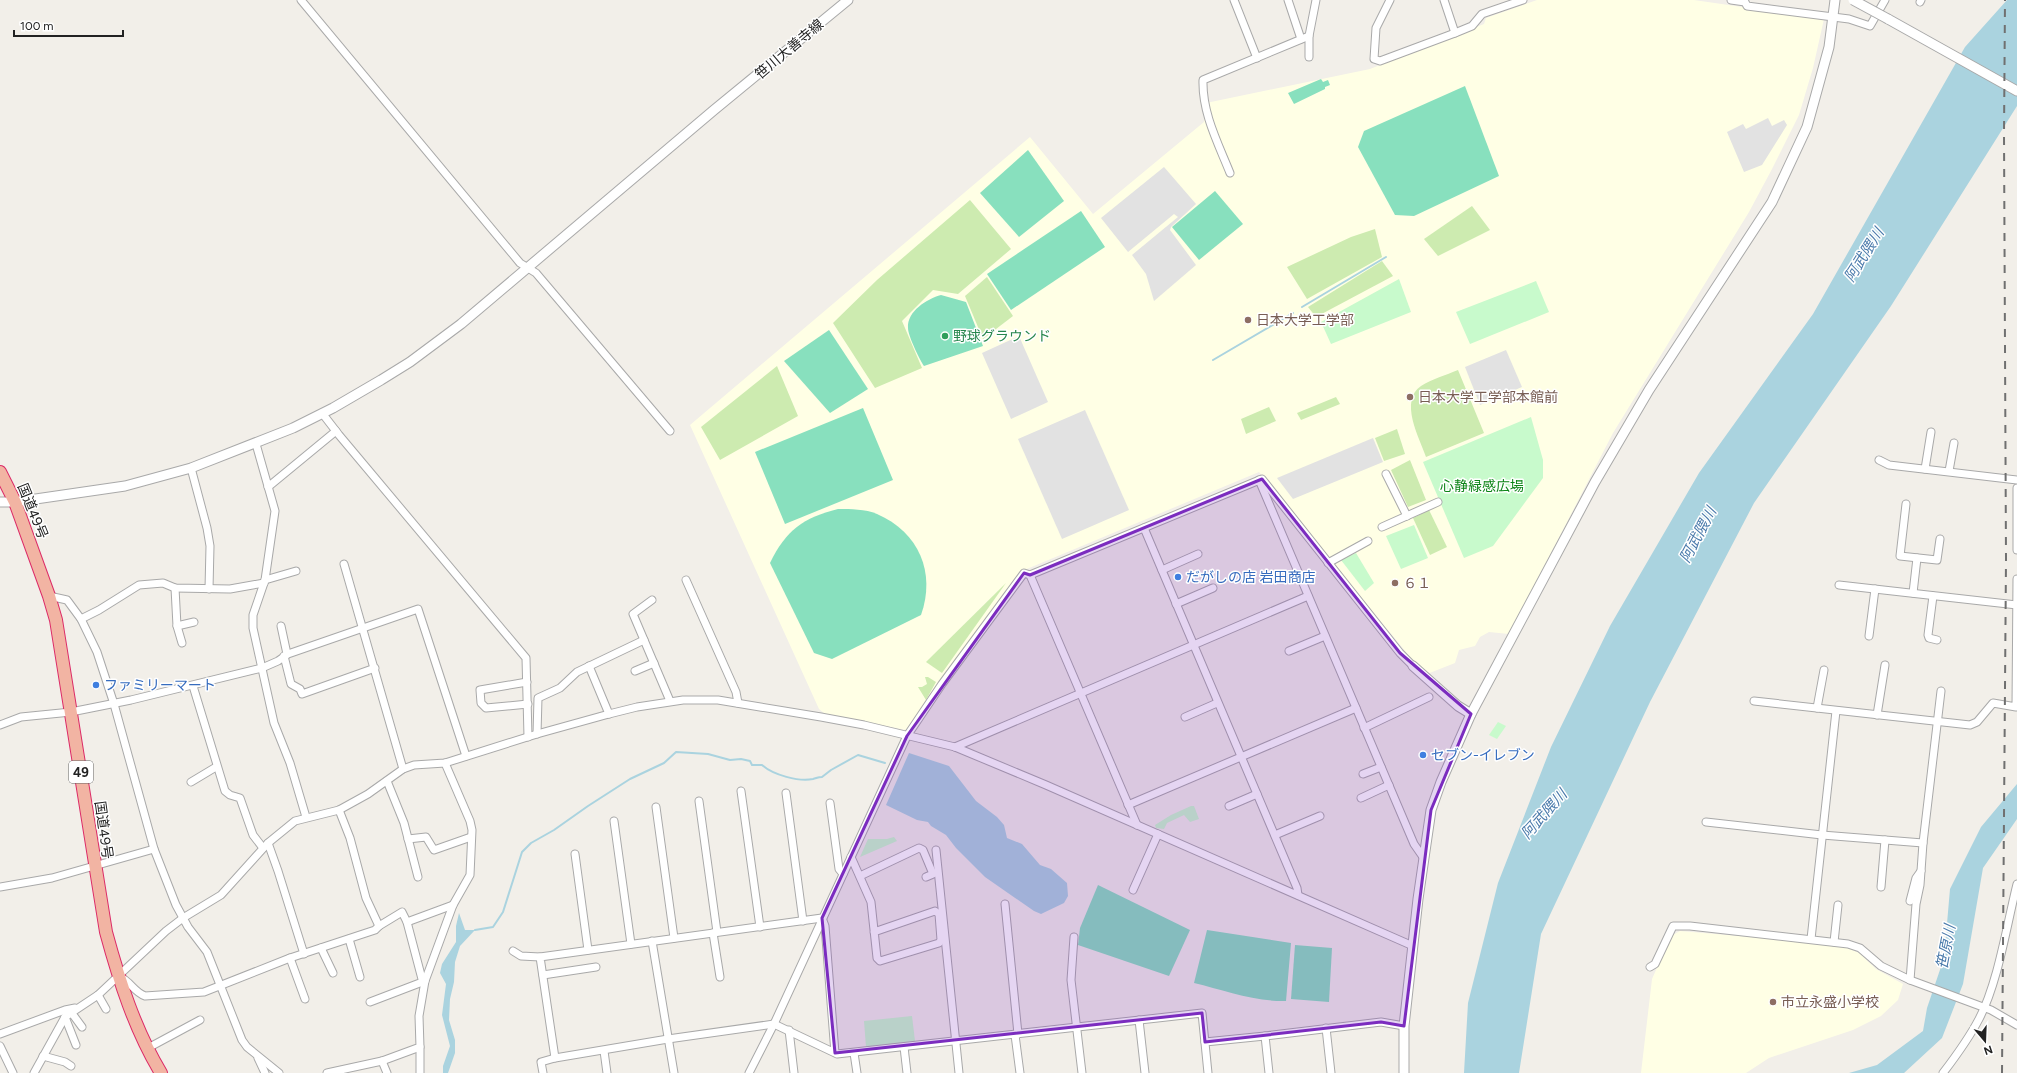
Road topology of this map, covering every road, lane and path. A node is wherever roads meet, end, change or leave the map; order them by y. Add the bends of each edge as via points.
1 (301, 0) edge
2 (848, 0) edge
3 (1234, 0) edge
4 (1288, 0) edge
5 (1316, 0) edge
6 (1390, 0) edge
7 (1444, 0) edge
8 (1523, 0) edge
9 (1731, 0) edge
10 (1835, 0) edge
11 (1853, 0) edge
12 (1885, 0) edge
13 (1745, 1) edge
14 (1833, 17) junction
15 (1455, 33) junction
16 (1310, 36) junction
17 (1301, 39) junction
18 (1309, 57) dead end
19 (1257, 58) junction
20 (2017, 91) edge
21 (1230, 173) dead end
22 (526, 267) junction
23 (322, 413) junction
24 (336, 431) junction
25 (670, 432) dead end
26 (1931, 432) dead end
27 (1954, 443) dead end
28 (256, 444) junction
29 (1879, 460) dead end
30 (191, 468) junction
31 (1926, 469) junction
32 (1950, 471) junction
33 (0, 472) edge
34 (1386, 474) dead end
35 (1259, 480) junction
36 (2017, 480) edge
37 (268, 487) junction
38 (2017, 488) edge
39 (0, 502) edge
40 (15, 502) junction
41 (1438, 502) dead end
42 (1906, 504) dead end
43 (1407, 516) junction
44 (1382, 527) dead end
45 (1144, 528) junction
46 (1940, 539) dead end
47 (1368, 541) dead end
48 (2017, 550) edge
49 (1198, 554) dead end
50 (1917, 558) junction
51 (1328, 563) junction
52 (344, 564) dead end
53 (1162, 570) junction
54 (296, 572) dead end
55 (1030, 575) junction
56 (2017, 579) edge
57 (686, 580) dead end
58 (264, 582) junction
59 (1839, 585) dead end
60 (175, 588) junction
61 (1213, 588) dead end
62 (1875, 589) junction
63 (209, 590) junction
64 (1913, 593) junction
65 (49, 596) junction
66 (1308, 596) junction
67 (1933, 596) junction
68 (652, 600) dead end
69 (1176, 604) junction
70 (2017, 605) edge
71 (81, 619) junction
72 (194, 622) dead end
73 (177, 626) junction
74 (281, 626) dead end
75 (363, 628) junction
76 (1325, 636) junction
77 (1869, 636) dead end
78 (644, 640) junction
79 (1937, 640) dead end
80 (182, 643) dead end
81 (1193, 644) junction
82 (1289, 651) dead end
83 (286, 655) junction
84 (654, 663) junction
85 (1885, 664) dead end
86 (589, 666) junction
87 (1413, 666) joint
88 (262, 668) junction
89 (375, 668) junction
90 (1824, 670) dead end
91 (635, 671) dead end
92 (527, 682) junction
93 (192, 686) junction
94 (1941, 691) dead end
95 (1080, 692) junction
96 (1429, 697) dead end
97 (670, 701) junction
98 (1754, 701) dead end
99 (738, 703) junction
100 (1218, 703) junction
101 (114, 704) junction
102 (528, 704) junction
103 (1356, 708) junction
104 (1817, 708) junction
105 (1836, 711) junction
106 (71, 712) junction
107 (609, 714) junction
108 (1471, 714) junction
109 (1877, 715) junction
110 (1185, 717) dead end
111 (1937, 722) junction
112 (0, 724) edge
113 (1364, 728) junction
114 (537, 734) junction
115 (907, 736) junction
116 (528, 737) junction
117 (955, 747) junction
118 (466, 756) junction
119 (1242, 758) junction
120 (445, 762) junction
121 (216, 767) junction
122 (1381, 767) junction
123 (403, 769) junction
124 (1363, 774) dead end
125 (191, 782) dead end
126 (387, 782) junction
127 (1389, 785) junction
128 (741, 791) dead end
129 (786, 793) dead end
130 (1257, 794) junction
131 (1361, 798) dead end
132 (699, 801) dead end
133 (830, 803) dead end
134 (1128, 805) junction
135 (1229, 806) dead end
136 (656, 807) dead end
137 (339, 810) junction
138 (1320, 816) dead end
139 (306, 817) junction
140 (614, 822) dead end
141 (1706, 822) dead end
142 (1137, 824) junction
143 (1158, 834) junction
144 (1276, 835) junction
145 (1822, 835) junction
146 (471, 837) junction
147 (408, 839) junction
148 (1885, 840) junction
149 (1923, 843) junction
150 (265, 845) junction
151 (154, 849) junction
152 (936, 850) dead end
153 (575, 854) dead end
154 (851, 857) junction
155 (1423, 857) junction
156 (94, 865) junction
157 (1922, 871) junction
158 (844, 874) junction
159 (860, 876) junction
160 (418, 877) dead end
161 (926, 877) dead end
162 (2017, 884) edge
163 (1881, 887) dead end
164 (0, 888) edge
165 (1133, 890) dead end
166 (1298, 895) junction
167 (1910, 901) dead end
168 (453, 904) junction
169 (1005, 904) dead end
170 (1838, 905) dead end
171 (183, 918) junction
172 (822, 918) junction
173 (803, 921) junction
174 (407, 922) junction
175 (379, 926) junction
176 (760, 927) junction
177 (715, 932) junction
178 (874, 932) junction
179 (1074, 937) dead end
180 (349, 938) junction
181 (674, 938) junction
182 (1811, 938) junction
183 (652, 941) junction
184 (1834, 942) junction
185 (631, 944) junction
186 (1413, 946) junction
187 (321, 948) junction
188 (588, 950) junction
189 (513, 951) dead end
190 (304, 954) junction
191 (540, 957) junction
192 (290, 958) junction
193 (596, 967) dead end
194 (1650, 967) dead end
195 (333, 973) dead end
196 (543, 975) junction
197 (119, 976) junction
198 (360, 977) dead end
199 (720, 977) dead end
200 (425, 981) junction
201 (1912, 981) junction
202 (220, 986) junction
203 (98, 995) junction
204 (305, 999) dead end
205 (370, 1002) dead end
206 (1982, 1007) junction
207 (106, 1009) dead end
208 (71, 1012) junction
209 (200, 1020) dead end
210 (1139, 1020) junction
211 (774, 1024) junction
212 (2017, 1025) edge
213 (1404, 1026) junction
214 (82, 1027) dead end
215 (1076, 1028) junction
216 (1326, 1028) junction
217 (789, 1030) junction
218 (0, 1034) edge
219 (1017, 1035) junction
220 (1265, 1036) junction
221 (668, 1038) junction
222 (955, 1041) junction
223 (1205, 1042) junction
224 (76, 1045) dead end
225 (0, 1046) edge
226 (420, 1047) junction
227 (904, 1047) junction
228 (148, 1048) junction
229 (604, 1050) junction
230 (835, 1053) junction
231 (854, 1053) junction
232 (43, 1056) junction
233 (257, 1056) junction
234 (555, 1058) junction
235 (382, 1061) junction
236 (71, 1066) dead end
237 (14, 1073) edge
238 (34, 1073) edge
239 (161, 1073) edge
240 (265, 1073) edge
241 (279, 1073) edge
242 (327, 1073) edge
243 (387, 1073) edge
244 (420, 1073) edge
245 (543, 1073) edge
246 (607, 1073) edge
247 (674, 1073) edge
248 (749, 1073) edge
249 (794, 1073) edge
250 (857, 1073) edge
251 (907, 1073) edge
252 (959, 1073) edge
253 (1020, 1073) edge
254 (1082, 1073) edge
255 (1146, 1073) edge
256 (1208, 1073) edge
257 (1269, 1073) edge
258 (1331, 1073) edge
259 (1404, 1073) edge
260 (1943, 1073) edge

1 - 22 street via 520,263
2 - 22 street, 笹川大善寺線
3 - 19 street
4 - 17 street
5 - 16 street
6 - 15 street via 1376,28 1374,59 1380,61
7 - 15 street
8 - 15 street via 1482,14 1472,26
9 - 13 street
10 - 14 street
11 - 20 street, bridge
12 - 14 street via 1870,26
13 - 14 street via 1747,6
14 - 108 street via 1824,70 1807,128 1772,202 1653,384 1595,482
16 - 17 street
16 - 18 street
17 - 19 street
19 - 21 street via 1203,80 1203,97 1208,117
22 - 23 street, 笹川大善寺線 via 461,324 410,362
22 - 25 street via 536,273
23 - 24 street
23 - 28 street, 笹川大善寺線
24 - 37 street
24 - 92 street via 526,658
26 - 31 street
27 - 32 street
28 - 30 street, 笹川大善寺線
28 - 37 street
29 - 31 street via 1889,465
30 - 40 street, 笹川大善寺線 via 125,486
30 - 63 street via 208,528
31 - 32 street
32 - 36 street
33 - 40 highway, 国道49号 / 49
34 - 43 street
35 - 45 street
35 - 51 street via 1262,479
35 - 66 street
37 - 58 street via 275,516
38 - 48 street
39 - 40 street, 笹川大善寺線
40 - 65 highway, 国道49号 / 49
41 - 43 street
42 - 50 street via 1900,556
43 - 44 street
45 - 53 street
45 - 55 street
46 - 50 street via 1937,560
47 - 51 street
49 - 53 street
50 - 64 street
51 - 87 street
52 - 75 street
53 - 69 street
54 - 58 street
55 - 95 street
55 - 115 street via 1024,573
56 - 70 street
57 - 99 street via 736,692
58 - 63 street via 230,589
58 - 88 street via 252,621
59 - 62 street
60 - 63 street
60 - 71 street via 163,583 139,585
60 - 73 street
61 - 69 street
62 - 64 street
62 - 77 street
64 - 67 street
65 - 71 street via 68,600
65 - 106 highway, 国道49号 / 49 via 58,627
66 - 76 street
66 - 81 street
67 - 70 street
67 - 79 street via 1928,635 1929,638
68 - 78 street via 633,614
69 - 81 street
70 - 111 street via 2016,708 1993,703 1977,722 1970,725
71 - 101 street via 97,652
72 - 73 street
73 - 80 street
74 - 83 street
75 - 83 street
75 - 89 street
75 - 118 street via 418,609
76 - 82 street
76 - 103 street
78 - 84 street
78 - 86 street
81 - 95 street
81 - 100 street
83 - 88 street
83 - 89 street via 290,684 300,689 302,694
84 - 91 street
84 - 97 street
85 - 109 street
86 - 107 street
86 - 114 street via 577,672 560,688 538,698
87 - 108 street via 1458,706
88 - 93 street
88 - 139 street via 274,723 290,763
89 - 123 street
90 - 104 street
92 - 102 street
92 - 102 street via 480,690 481,703 486,708
93 - 101 street
93 - 121 street
94 - 111 street
95 - 117 street
95 - 134 street
96 - 113 street
97 - 99 street
97 - 107 street
98 - 104 street
99 - 115 street via 864,725
100 - 110 street
100 - 119 street
101 - 106 street
101 - 151 street
102 - 116 street
103 - 113 street
103 - 119 street
104 - 105 street
105 - 109 street
105 - 145 street
106 - 112 street via 21,717
106 - 156 highway, 国道49号 / 49
107 - 114 street
108 - 155 street via 1440,782 1431,810
109 - 111 street
111 - 149 street
113 - 122 street
114 - 116 street
115 - 117 street
115 - 154 street
116 - 118 street
117 - 142 street
118 - 120 street
119 - 130 street
119 - 134 street
120 - 123 street via 426,763
120 - 146 street via 470,821
121 - 125 street
121 - 150 street via 226,793 240,798 252,835
122 - 124 street
122 - 127 street
123 - 126 street
126 - 137 street
126 - 147 street
127 - 131 street
127 - 155 street via 1414,844
128 - 176 street
129 - 173 street
130 - 135 street
130 - 144 street
132 - 177 street
133 - 158 street via 839,869
134 - 142 street
136 - 181 street
137 - 139 street
137 - 175 street via 350,838 366,898
138 - 144 street
139 - 150 street via 288,825
140 - 185 street
141 - 145 street
142 - 143 street
143 - 165 street
143 - 166 street
144 - 166 street
145 - 148 street
145 - 182 street
146 - 147 street via 434,850 426,837
146 - 168 street via 470,874
147 - 160 street
148 - 149 street
148 - 163 street
149 - 157 street
150 - 171 street via 221,895
150 - 190 street via 278,870
151 - 156 street
151 - 171 street
152 - 222 street
153 - 188 street
154 - 158 street
154 - 159 street
155 - 186 street
156 - 164 street via 52,878
156 - 197 highway, 国道49号 / 49 via 106,932
157 - 167 street via 1916,878
157 - 201 street via 1916,904
158 - 172 street
159 - 161 street via 919,848 923,850 933,874
159 - 178 street via 871,902
162 - 206 street via 1998,966
166 - 186 street
168 - 174 street
168 - 200 street
169 - 219 street
170 - 184 street
171 - 197 street
171 - 202 street via 207,952
172 - 173 street
172 - 211 street
172 - 230 street via 825,926
173 - 176 street
174 - 175 street via 402,912
174 - 200 street via 422,979
175 - 180 street via 375,930
176 - 177 street
177 - 181 street
177 - 199 street
178 - 178 street via 876,958 880,961 939,944 941,940 938,914 935,911
179 - 215 street via 1071,980
180 - 187 street
180 - 198 street
181 - 183 street
182 - 184 street
182 - 194 street via 1673,926 1655,964
183 - 185 street
183 - 221 street
184 - 201 street via 1860,948 1881,966
185 - 188 street
186 - 213 street
187 - 190 street
187 - 195 street
188 - 191 street
189 - 191 street via 521,956
190 - 192 street
191 - 196 street
192 - 202 street
192 - 204 street
193 - 196 street
196 - 234 street
197 - 202 street via 128,980 139,993 153,996 191,994
197 - 203 street
197 - 228 highway, 国道49号 / 49
200 - 205 street
200 - 226 street via 419,1016
201 - 206 street
202 - 233 street via 242,1040
203 - 207 street
203 - 208 street
206 - 212 street via 1999,1013
206 - 260 street via 1964,1044
208 - 214 street
208 - 218 street via 65,1010
208 - 224 street
208 - 232 street
209 - 228 street
210 - 215 street
210 - 223 street via 1202,1013
210 - 255 street
211 - 217 street
211 - 221 street
211 - 248 street
213 - 216 street via 1381,1022
213 - 259 street
215 - 219 street
215 - 254 street
216 - 220 street
216 - 258 street
217 - 230 street
217 - 249 street
219 - 222 street
219 - 253 street
220 - 223 street
220 - 257 street
221 - 229 street
221 - 247 street
222 - 227 street
222 - 252 street
223 - 256 street
225 - 237 street
226 - 235 street
226 - 244 street
227 - 231 street
227 - 251 street
228 - 239 highway, 国道49号 / 49
229 - 234 street
229 - 246 street
230 - 231 street
231 - 250 street
232 - 236 street
232 - 238 street
233 - 240 street
233 - 241 street
234 - 245 street via 541,1062
235 - 242 street
235 - 243 street

